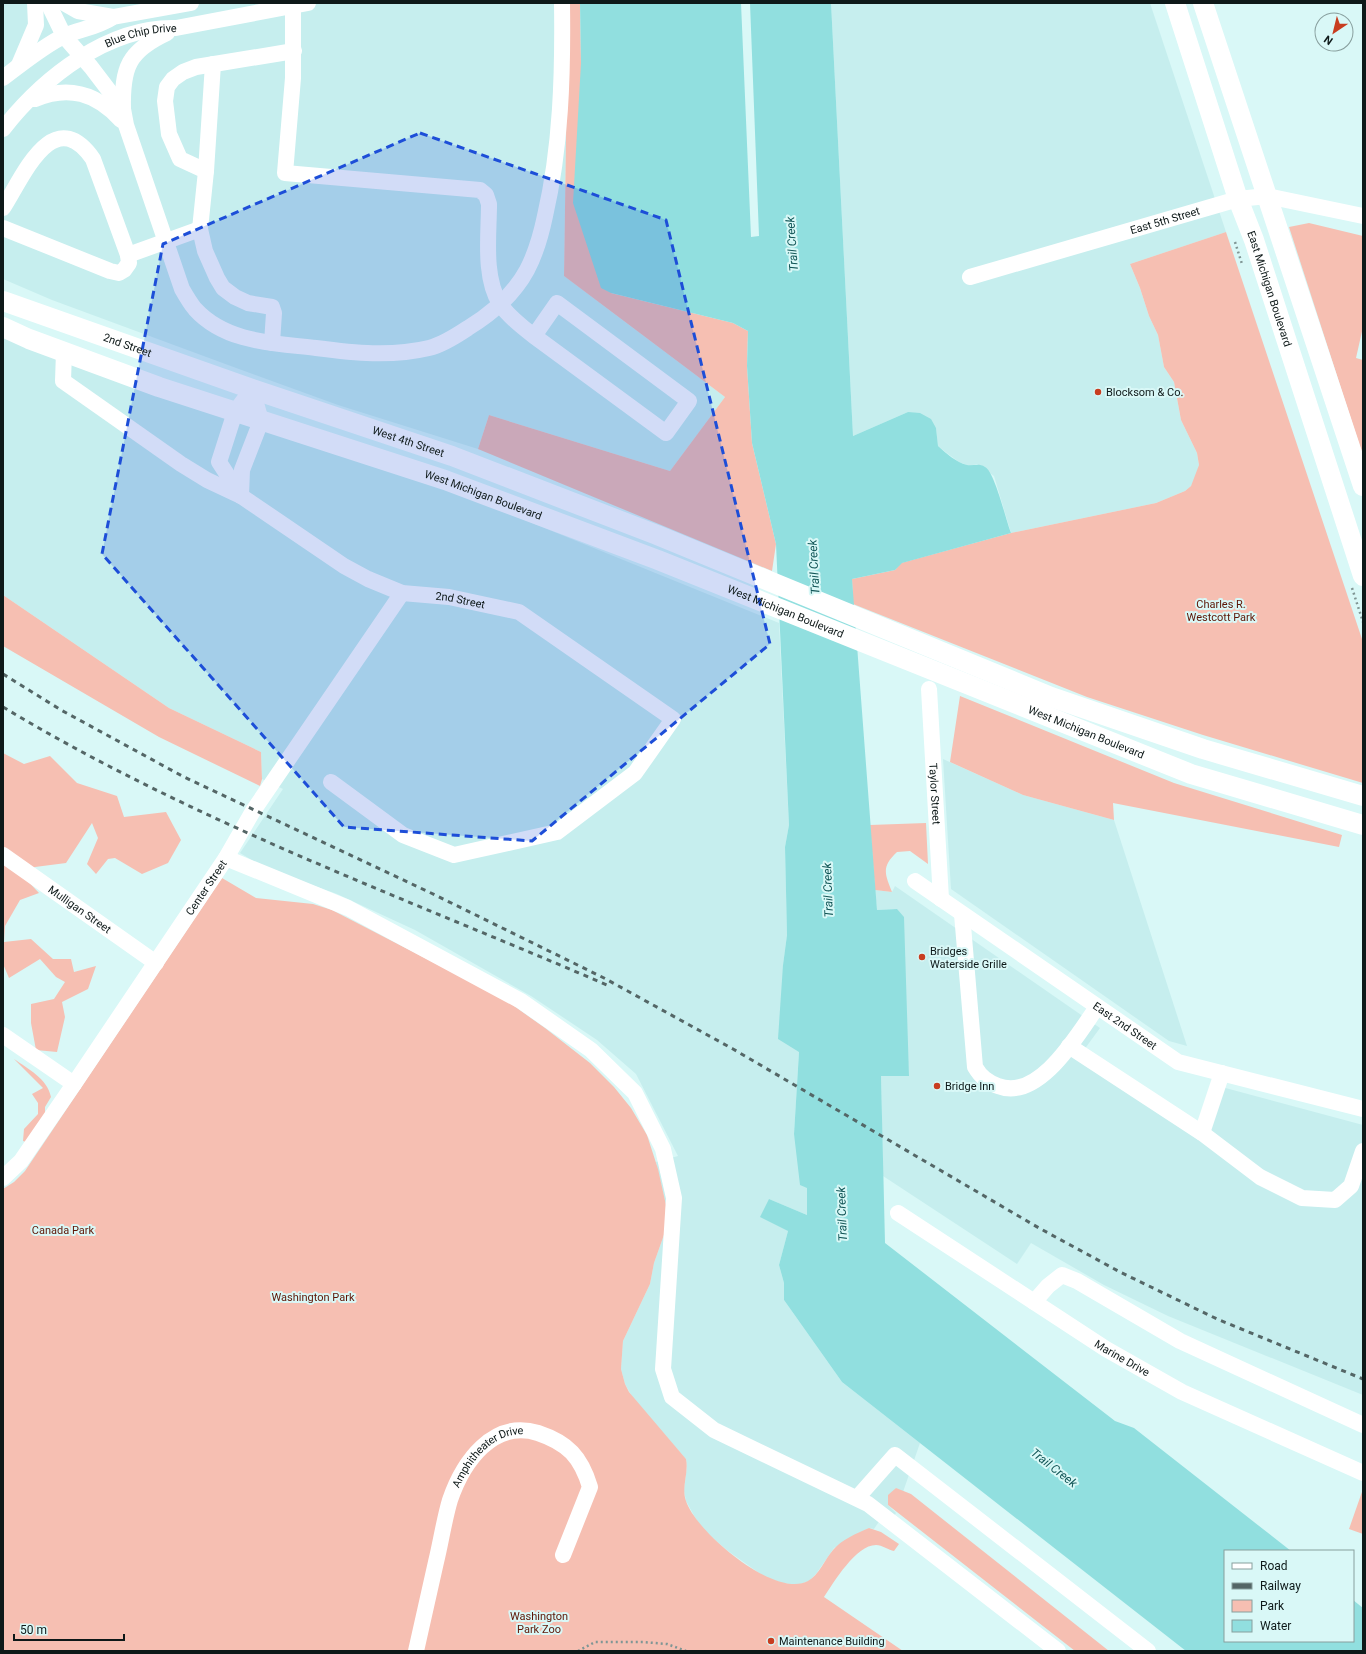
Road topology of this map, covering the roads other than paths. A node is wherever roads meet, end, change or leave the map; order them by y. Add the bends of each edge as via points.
1 (35, 3) edge
2 (48, 3) edge
3 (64, 3) edge
4 (190, 3) edge
5 (562, 3) edge
6 (1175, 3) edge
7 (1203, 3) edge
8 (300, 5) edge
9 (114, 17) junction
10 (176, 28) junction
11 (64, 36) junction
12 (294, 51) junction
13 (82, 56) junction
14 (213, 64) junction
15 (19, 66) junction
16 (3, 78) edge
17 (28, 102) junction
18 (124, 117) junction
19 (3, 129) edge
20 (206, 171) junction
21 (1267, 196) junction
22 (1238, 199) junction
23 (3, 208) edge
24 (1363, 216) edge
25 (3, 228) edge
26 (200, 229) junction
27 (166, 242) junction
28 (128, 255) junction
29 (970, 277) dead end
30 (3, 301) edge
31 (500, 304) junction
32 (3, 326) edge
33 (534, 336) junction
34 (272, 343) junction
35 (64, 352) junction
36 (252, 389) junction
37 (235, 412) junction
38 (261, 421) junction
39 (452, 456) joint
40 (1363, 486) edge
41 (241, 496) junction
42 (1359, 548) edge
43 (1363, 576) edge
44 (402, 592) junction
45 (929, 689) dead end
46 (331, 782) dead end
47 (1363, 796) edge
48 (1363, 825) edge
49 (3, 855) edge
50 (226, 858) junction
51 (915, 882) dead end
52 (941, 899) junction
53 (962, 914) junction
54 (156, 963) junction
55 (1097, 1007) junction
56 (3, 1035) edge
57 (1069, 1046) junction
58 (1222, 1073) junction
59 (74, 1084) junction
60 (1363, 1109) edge
61 (1202, 1133) junction
62 (1363, 1151) edge
63 (6, 1171) edge
64 (898, 1213) dead end
65 (1034, 1302) junction
66 (1363, 1425) edge
67 (1363, 1473) edge
68 (857, 1498) junction
69 (564, 1555) dead end
70 (416, 1651) edge
71 (1058, 1651) edge
72 (1148, 1651) edge

1 - 15 street via 36,25
2 - 11 street
3 - 9 street via 78,11
4 - 9 street, Blue Chip Drive
5 - 31 street via 558,132 551,191 539,242 527,270
6 - 22 main road, East Michigan Boulevard
7 - 21 main road
8 - 10 street, Blue Chip Drive
8 - 12 street
9 - 11 street, Blue Chip Drive via 104,24
10 - 13 street, Blue Chip Drive via 162,28 124,36
10 - 18 street via 149,41 134,54 127,65 123,80
11 - 13 street
11 - 15 street, Blue Chip Drive
12 - 14 street
12 - 31 street via 285,173 480,190 486,195 489,204 488,259 492,282
13 - 17 street, Blue Chip Drive
13 - 18 street
14 - 20 street
14 - 20 street via 196,67 173,79 167,87 165,102 169,134 180,159
15 - 16 street, Blue Chip Drive
17 - 18 street via 47,94 74,92 102,103
17 - 19 street, Blue Chip Drive
18 - 27 street
20 - 26 street
21 - 22 street, East 5th Street
21 - 24 street, East 5th Street
21 - 40 main road
22 - 29 street, East 5th Street
22 - 42 main road, East Michigan Boulevard
23 - 28 street via 45,144 63,138 74,141 85,147 93,159
25 - 28 street via 119,273 129,263
26 - 27 street
26 - 34 street via 205,250 223,288 248,303 272,307 274,310
27 - 28 street
27 - 34 street via 182,289 195,309 215,326 241,338
30 - 36 main road, 2nd Street
31 - 33 street via 514,321
31 - 34 street via 483,319 458,334 431,347 411,351 368,354
32 - 35 main road
33 - 33 street via 666,432 690,400 557,303
35 - 37 main road
35 - 41 street via 63,381 182,464 207,480
36 - 37 street, 2nd Street
36 - 38 street
36 - 39 main road, West 4th Street
37 - 38 main road
37 - 41 street, 2nd Street via 219,462
38 - 41 street via 242,470
38 - 48 main road, West Michigan Boulevard via 445,480 658,560 1191,774
39 - 47 main road, West Michigan Boulevard via 657,535 1051,697 1203,749
41 - 44 street, 2nd Street via 344,566 368,579
42 - 43 main road, East Michigan Boulevard
44 - 46 street, 2nd Street via 449,597 519,612 673,719 635,773 557,832 454,855 403,835
44 - 50 street, Center Street via 253,811
45 - 52 street, Taylor Street
49 - 54 street, Mulligan Street
50 - 54 street, Center Street
50 - 68 street via 348,908 521,1001 591,1050 635,1094 663,1149 674,1198 663,1369 672,1397 714,1430
51 - 52 street, East 2nd Street
52 - 53 street, East 2nd Street
53 - 55 street, East 2nd Street
53 - 57 street via 975,1067 980,1076 1001,1088 1015,1089 1032,1082 1046,1072
54 - 59 street, Center Street
55 - 57 street
55 - 58 street, East 2nd Street via 1178,1062
56 - 59 street
57 - 61 street
58 - 60 street, East 2nd Street
58 - 61 street
59 - 63 street, Center Street via 21,1161
61 - 62 street via 1260,1177 1302,1198 1335,1200 1351,1186
64 - 65 street, Marine Drive
65 - 66 street via 1062,1275 1077,1281 1180,1341
65 - 67 street, Marine Drive via 1106,1349 1182,1392
68 - 71 street
68 - 72 street via 896,1455
69 - 70 street, Amphitheater Drive via 590,1487 581,1462 557,1441 528,1430 513,1430 497,1435 473,1456 461,1474 450,1501

